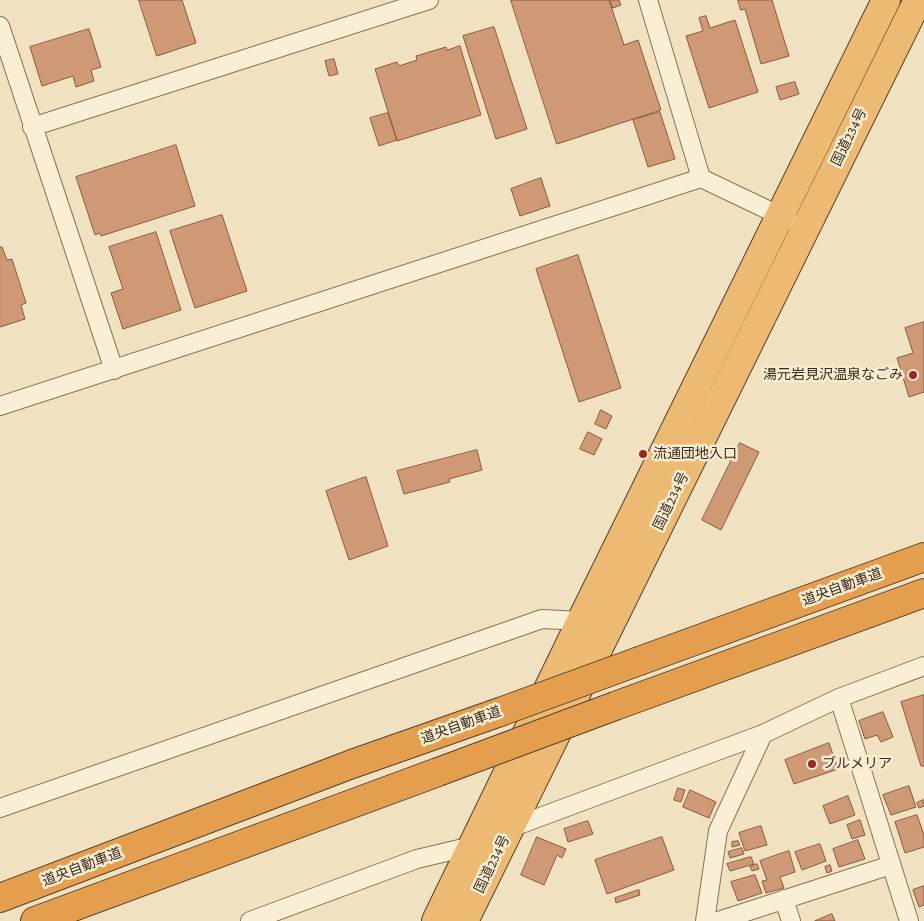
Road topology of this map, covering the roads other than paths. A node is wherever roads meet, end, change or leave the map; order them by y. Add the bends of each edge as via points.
1 (429, 0) edge
2 (648, 0) edge
3 (886, 0) edge
4 (918, 0) edge
5 (0, 26) edge
6 (32, 127) junction
7 (701, 178) junction
8 (793, 222) junction
9 (114, 370) junction
10 (0, 406) edge
11 (924, 557) edge
12 (924, 593) edge
13 (581, 621) junction
14 (607, 631) junction
15 (924, 666) edge
16 (839, 698) junction
17 (763, 734) junction
18 (352, 764) junction
19 (0, 808) edge
20 (509, 828) junction
21 (472, 847) junction
22 (891, 865) junction
23 (0, 880) edge
24 (0, 898) edge
25 (784, 899) junction
26 (35, 921) edge
27 (250, 921) edge
28 (436, 921) edge
29 (464, 921) edge
30 (705, 921) edge
31 (718, 921) edge
32 (791, 921) edge
33 (909, 921) edge

1 - 6 street
2 - 7 street
3 - 8 highway, 国道234号
4 - 8 highway, 国道234号
5 - 6 street
6 - 9 street
7 - 8 street
7 - 9 street
8 - 13 highway, 国道234号
8 - 14 highway, 国道234号
9 - 10 street
11 - 18 highway, 道央自動車道, bridge
12 - 26 highway, bridge
13 - 14 street
13 - 19 street via 542,619
13 - 21 highway, 国道234号
14 - 20 highway, 国道234号
15 - 16 street
16 - 17 street
16 - 22 street
17 - 20 street
17 - 30 street via 718,831
18 - 23 highway
18 - 24 highway, 道央自動車道
20 - 21 street
20 - 29 highway, 国道234号
21 - 27 street via 417,860
21 - 28 highway, 国道234号
22 - 25 street
22 - 33 street
25 - 31 street
25 - 32 street

